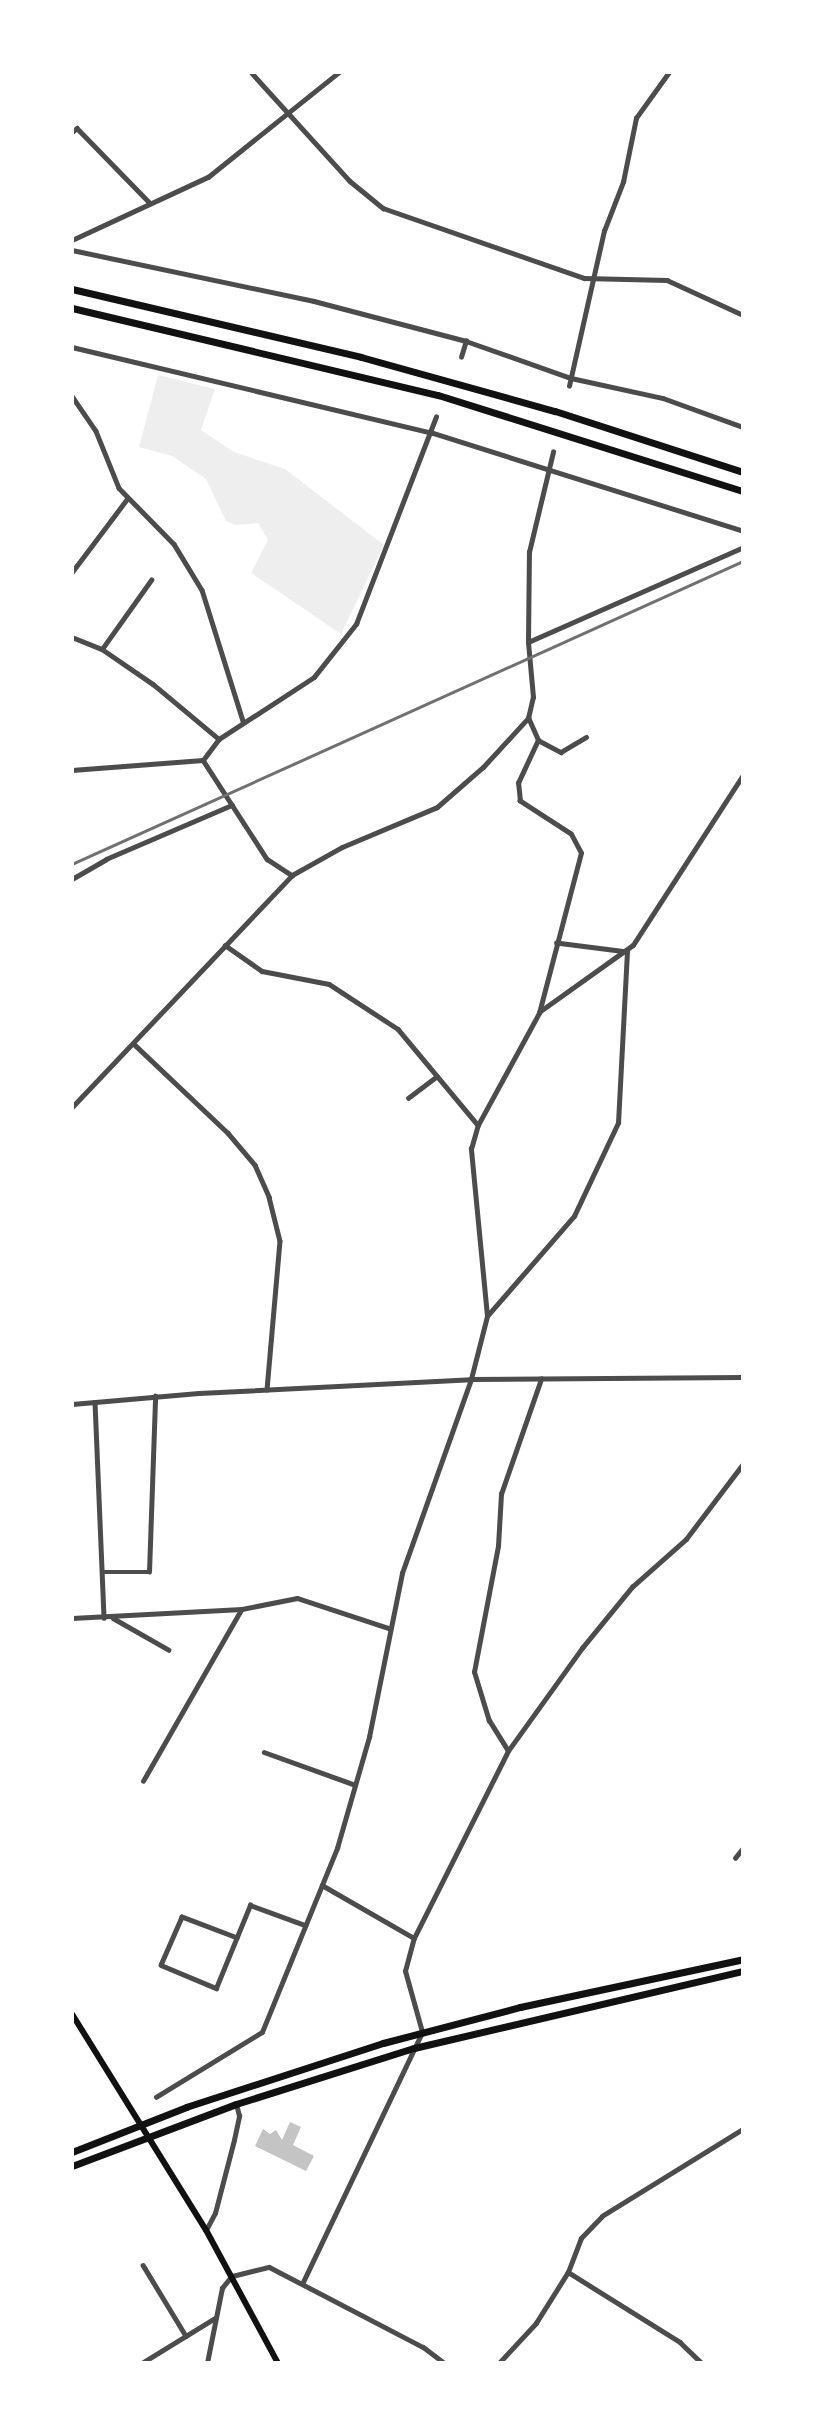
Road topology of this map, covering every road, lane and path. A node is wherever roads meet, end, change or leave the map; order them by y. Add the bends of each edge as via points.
1 (251, 72) edge
2 (339, 72) edge
3 (669, 72) edge
4 (289, 112) junction
5 (72, 132) edge
6 (150, 202) junction
7 (72, 240) edge
8 (72, 250) edge
9 (595, 278) junction
10 (72, 289) edge
11 (72, 308) edge
12 (743, 315) edge
13 (466, 341) junction
14 (72, 347) edge
15 (461, 357) dead end
16 (571, 378) junction
17 (569, 386) dead end
18 (72, 396) edge
19 (436, 417) dead end
20 (743, 427) edge
21 (433, 433) junction
22 (553, 452) dead end
23 (549, 468) junction
24 (743, 472) edge
25 (743, 491) edge
26 (127, 499) junction
27 (743, 531) edge
28 (743, 547) edge
29 (72, 572) edge
30 (151, 580) dead end
31 (72, 638) edge
32 (528, 642) junction
33 (102, 649) junction
34 (528, 718) junction
35 (243, 721) junction
36 (586, 737) dead end
37 (219, 738) junction
38 (538, 740) junction
39 (203, 760) junction
40 (72, 770) edge
41 (743, 775) edge
42 (232, 805) junction
43 (292, 875) junction
44 (72, 879) edge
45 (557, 943) junction
46 (225, 945) junction
47 (627, 952) junction
48 (538, 1013) junction
49 (135, 1045) junction
50 (437, 1076) junction
51 (408, 1098) dead end
52 (72, 1107) edge
53 (478, 1125) junction
54 (487, 1316) junction
55 (743, 1377) edge
56 (471, 1379) junction
57 (541, 1379) junction
58 (267, 1389) junction
59 (155, 1395) junction
60 (95, 1401) junction
61 (72, 1404) edge
62 (743, 1464) edge
63 (102, 1572) junction
64 (242, 1609) junction
65 (72, 1618) edge
66 (104, 1618) junction
67 (112, 1618) junction
68 (389, 1628) junction
69 (169, 1650) dead end
70 (509, 1751) junction
71 (264, 1752) dead end
72 (143, 1781) dead end
73 (353, 1784) junction
74 (743, 1848) edge
75 (736, 1858) dead end
76 (322, 1885) junction
77 (305, 1925) junction
78 (237, 1938) junction
79 (414, 1938) junction
80 (743, 1959) edge
81 (743, 1971) edge
82 (72, 2014) edge
83 (422, 2032) junction
84 (414, 2048) junction
85 (156, 2097) dead end
86 (236, 2104) junction
87 (140, 2124) junction
88 (743, 2129) edge
89 (148, 2136) junction
90 (72, 2152) edge
91 (72, 2166) edge
92 (205, 2230) junction
93 (143, 2265) dead end
94 (568, 2272) junction
95 (232, 2276) junction
96 (303, 2283) junction
97 (216, 2318) junction
98 (186, 2336) junction
99 (142, 2363) edge
100 (207, 2363) edge
101 (278, 2363) edge
102 (444, 2363) edge
103 (499, 2363) edge
104 (702, 2363) edge

1 - 4 street
2 - 4 street
3 - 9 street via 636,118
4 - 6 street via 208,177
4 - 9 street via 350,181 383,208 490,248
5 - 6 street via 77,128
6 - 7 street
8 - 13 street via 314,301
9 - 12 street via 667,280
9 - 16 street
10 - 24 highway via 373,360 555,411
11 - 25 highway via 438,395
13 - 15 street
13 - 16 street
14 - 21 street
16 - 17 street
16 - 20 street via 663,398
18 - 26 street via 96,431
19 - 21 street
21 - 23 street
21 - 35 street via 356,624 314,677
22 - 23 street
23 - 27 street
23 - 32 street via 529,552
26 - 29 street
26 - 35 street via 174,544 202,590
28 - 32 street
30 - 33 street
31 - 33 street
32 - 34 street via 533,697
33 - 37 street
34 - 38 street
34 - 43 street via 438,807
35 - 37 street
36 - 38 street via 561,752
37 - 39 street
38 - 45 street via 518,783 520,801 571,834 582,853
39 - 40 street
39 - 42 street
41 - 47 street
42 - 43 street via 267,859
42 - 44 street via 106,859
43 - 46 street
45 - 47 street
45 - 48 street
46 - 49 street
46 - 50 street via 262,971 329,984 349,994 398,1029
47 - 48 street
47 - 54 street via 618,1123 574,1216
48 - 53 street
49 - 52 street
49 - 58 street via 228,1133 255,1165 269,1197 280,1241
50 - 51 street
50 - 53 street
53 - 54 street via 471,1149
54 - 56 street
55 - 57 street
56 - 57 street
56 - 58 street
56 - 68 street via 402,1573
57 - 70 street via 501,1494 498,1546 474,1672 489,1721
58 - 59 street
59 - 60 street
59 - 63 street via 149,1572
60 - 61 street
60 - 63 street
62 - 70 street via 686,1539 632,1587 582,1648
63 - 66 street
64 - 67 street
64 - 68 street via 310,1599
64 - 72 street
65 - 66 street
66 - 67 street
67 - 69 street
68 - 73 street via 369,1737
70 - 79 street
71 - 73 street
73 - 76 street
74 - 75 street
76 - 77 street
76 - 79 street
77 - 78 street via 250,1905
77 - 85 street via 262,2032
78 - 78 street via 216,1988 161,1965 182,1917
79 - 83 street via 405,1971
80 - 83 highway
81 - 84 highway via 526,2018
82 - 87 main road
83 - 84 street
83 - 87 highway
84 - 86 highway
84 - 96 street
86 - 89 highway
86 - 92 street via 239,2116 234,2140 215,2213
87 - 89 main road
87 - 90 highway
88 - 94 street via 656,2179 602,2217 581,2238
89 - 91 highway
89 - 92 main road
92 - 95 main road
93 - 98 street
94 - 103 street via 536,2323
94 - 104 street via 680,2342
95 - 96 street via 269,2267
95 - 97 street via 222,2288
95 - 101 main road
96 - 102 street via 423,2347
97 - 98 street
97 - 100 street
98 - 99 street

